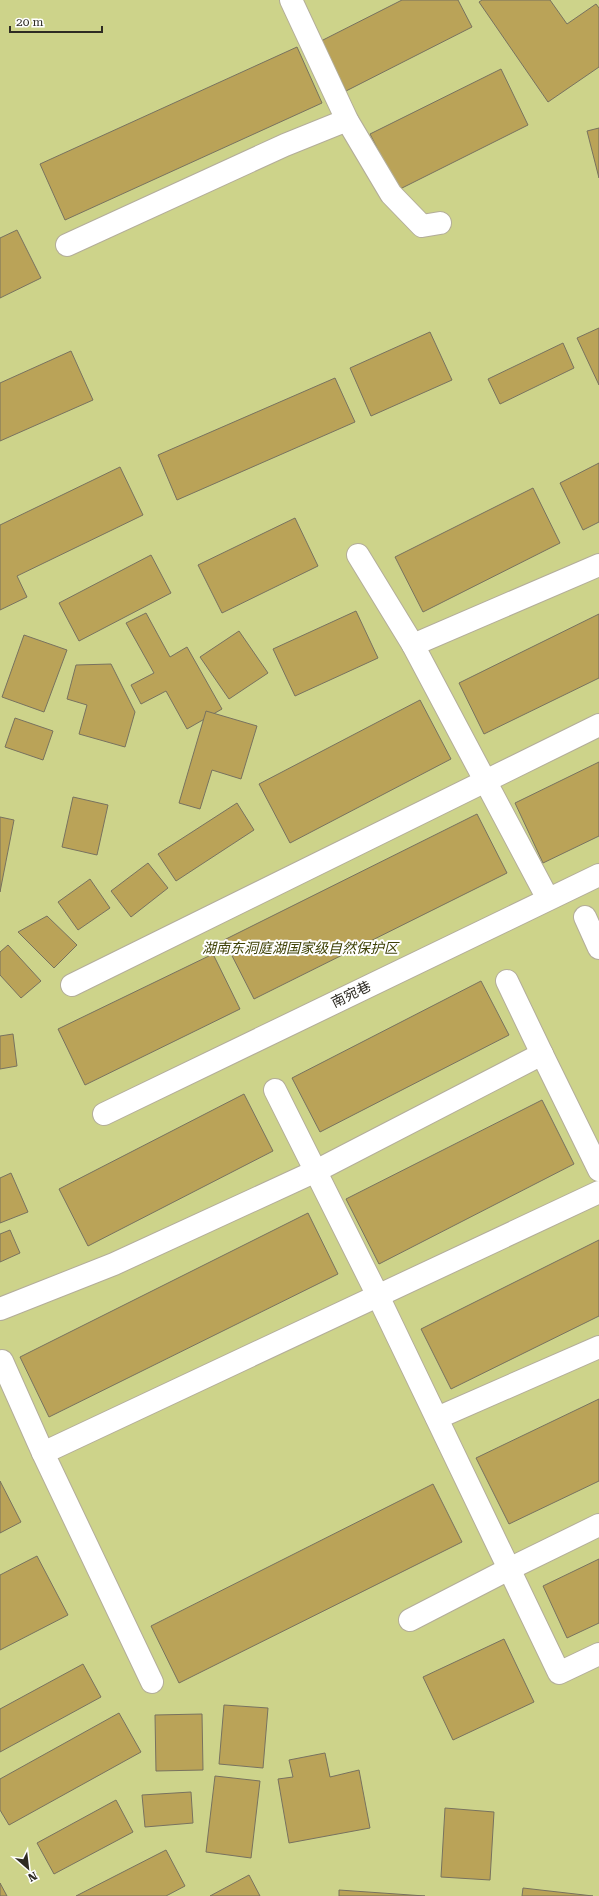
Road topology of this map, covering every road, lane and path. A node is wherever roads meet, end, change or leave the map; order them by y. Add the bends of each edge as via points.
1 (291, 0) edge
2 (348, 120) junction
3 (440, 223) dead end
4 (67, 245) dead end
5 (358, 555) dead end
6 (599, 565) edge
7 (413, 645) junction
8 (599, 725) edge
9 (485, 781) junction
10 (599, 875) edge
11 (548, 899) junction
12 (585, 917) dead end
13 (599, 948) edge
14 (507, 981) dead end
15 (72, 985) dead end
16 (542, 1054) junction
17 (276, 1090) dead end
18 (104, 1114) dead end
19 (599, 1170) edge
20 (316, 1171) junction
21 (599, 1192) edge
22 (378, 1296) junction
23 (0, 1309) edge
24 (599, 1347) edge
25 (2, 1361) dead end
26 (437, 1418) junction
27 (43, 1453) junction
28 (599, 1526) edge
29 (509, 1569) junction
30 (410, 1620) dead end
31 (599, 1654) edge
32 (152, 1682) dead end

1 - 2 street
2 - 3 street via 391,194 422,226
2 - 4 street via 285,144
5 - 7 street
6 - 7 street
7 - 9 street
8 - 9 street
9 - 11 street
9 - 15 street
10 - 11 street, 南宛巷
11 - 18 street, 南宛巷
12 - 13 street
14 - 16 street
16 - 19 street
16 - 20 street
17 - 20 street
20 - 22 street
20 - 23 street via 114,1264
21 - 22 street
22 - 26 street
22 - 27 street
24 - 26 street
25 - 27 street
26 - 29 street
27 - 32 street
28 - 29 street
29 - 30 street
29 - 31 street via 559,1673

